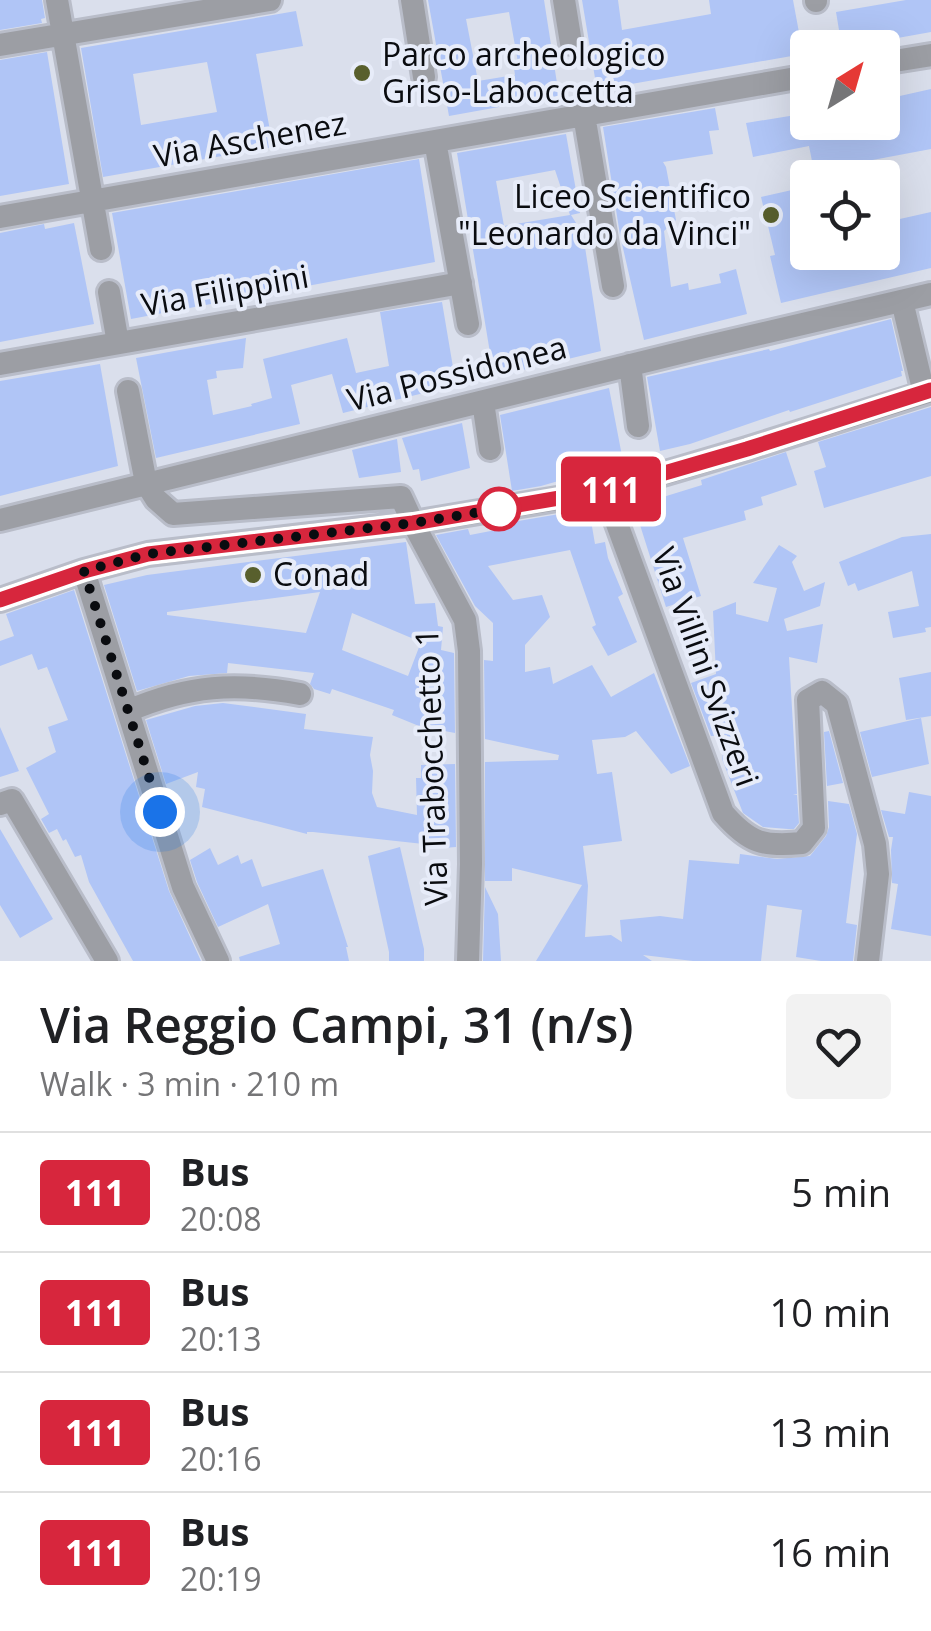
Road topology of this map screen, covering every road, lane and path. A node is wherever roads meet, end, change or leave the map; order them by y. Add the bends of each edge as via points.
1 (57, 0) edge
2 (270, 0) edge
3 (412, 0) edge
4 (564, 0) edge
5 (63, 34) junction
6 (572, 44) dead end
7 (0, 45) edge
8 (931, 55) edge
9 (900, 61) edge
10 (424, 76) dead end
11 (790, 79) edge
12 (584, 115) junction
13 (435, 141) junction
14 (92, 201) junction
15 (0, 217) edge
16 (100, 250) dead end
17 (461, 282) junction
18 (614, 286) dead end
19 (109, 292) dead end
20 (931, 294) edge
21 (902, 301) junction
22 (468, 324) dead end
23 (118, 343) junction
24 (0, 364) edge
25 (630, 365) junction
26 (128, 392) dead end
27 (928, 392) edge
28 (483, 402) junction
29 (638, 426) dead end
30 (490, 450) dead end
31 (146, 482) junction
32 (606, 490) junction
33 (0, 520) edge
34 (413, 523) junction
35 (84, 571) junction
36 (0, 600) edge
37 (300, 694) dead end
38 (128, 711) junction
39 (0, 804) edge
40 (107, 961) edge
41 (218, 961) edge
42 (468, 961) edge
43 (868, 961) edge

1 - 5 street
2 - 5 street
3 - 10 street
4 - 6 street
5 - 7 street
5 - 14 street
8 - 9 street
11 - 12 street, Via Aschenez
12 - 13 street, Via Aschenez
12 - 18 street
13 - 14 street, Via Aschenez
13 - 17 street
14 - 15 street, Via Aschenez
14 - 16 street
17 - 22 street
17 - 23 street, Via Filippini
19 - 23 street
20 - 21 street, Via Possidonea
21 - 25 street, Via Possidonea
21 - 27 street
23 - 24 street, Via Filippini
25 - 28 street, Via Possidonea
25 - 29 street
26 - 31 street
27 - 32 street
28 - 30 street
28 - 31 street, Via Possidonea
31 - 33 street, Via Possidonea
31 - 34 street via 173,514 401,497
32 - 34 street
32 - 43 street, Via Villini Svizzeri via 723,813 741,834 774,846 802,842 814,828 808,700 822,692 837,704 875,844
34 - 35 street via 148,554
34 - 42 street, Via Trabocchetto 1 via 465,620
35 - 36 street
35 - 38 street
37 - 38 street via 226,686
38 - 41 street via 183,887
39 - 40 street via 12,800

